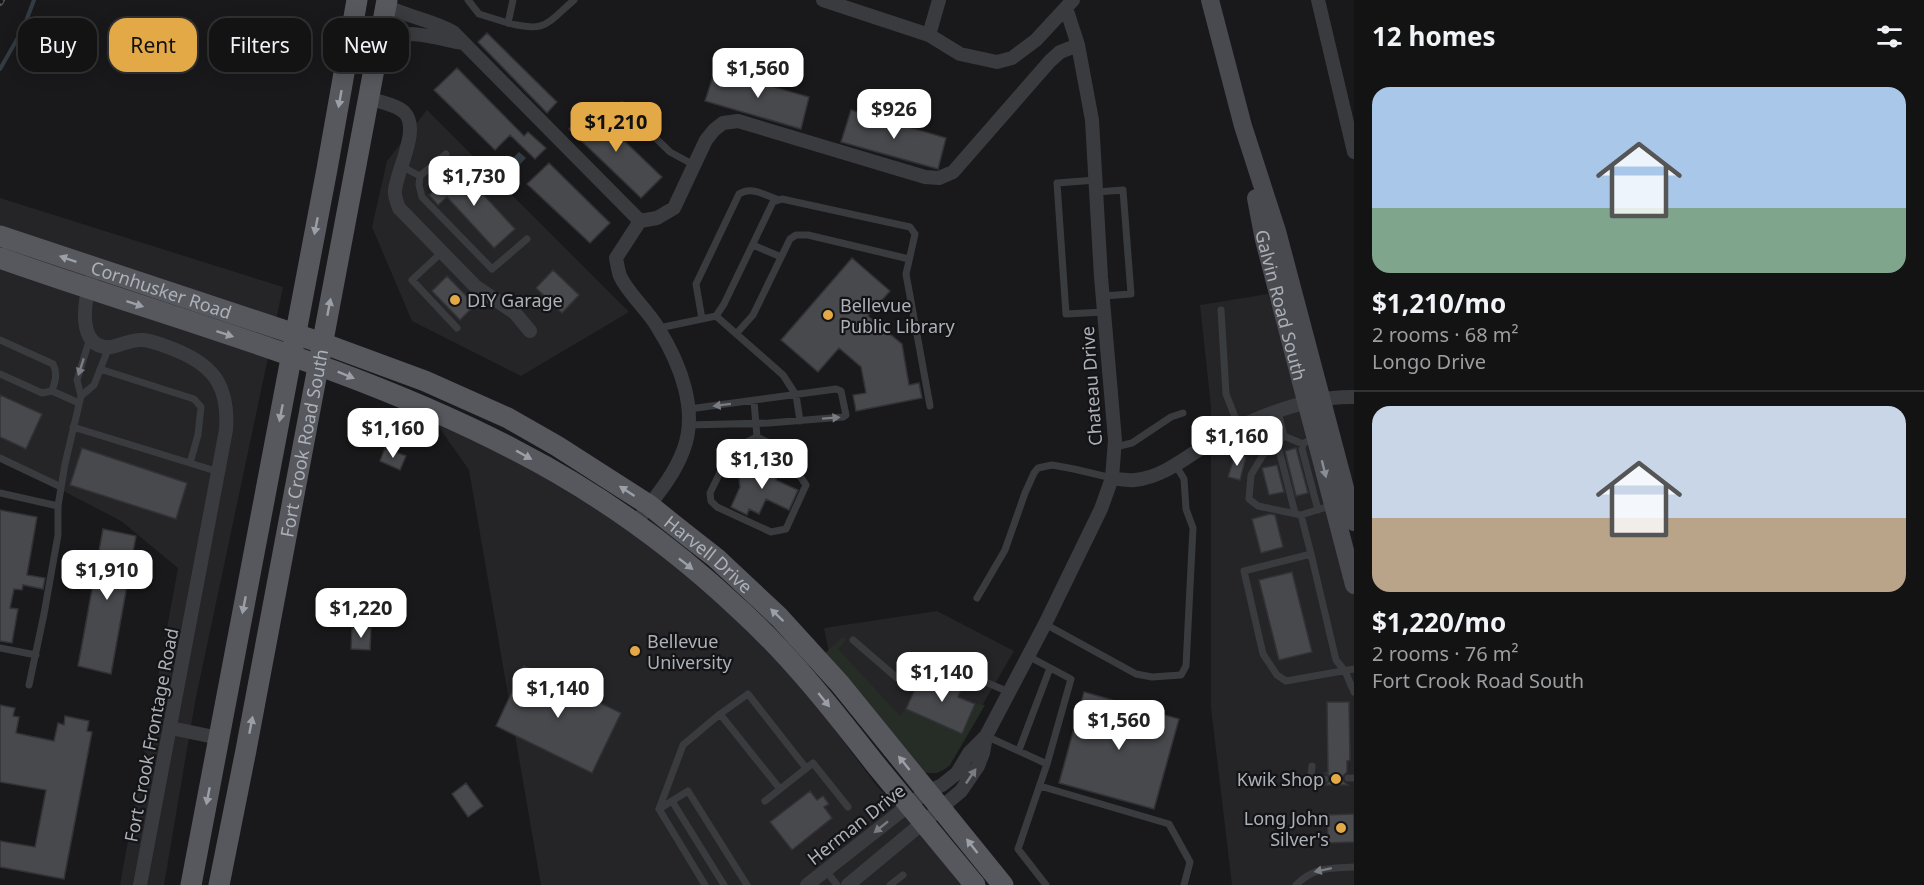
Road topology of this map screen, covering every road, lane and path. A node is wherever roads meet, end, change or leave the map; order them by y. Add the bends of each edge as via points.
1 (357, 0) edge
2 (468, 0) edge
3 (513, 0) edge
4 (574, 0) edge
5 (823, 0) edge
6 (939, 0) edge
7 (1210, 0) edge
8 (1318, 0) edge
9 (387, 3) edge
10 (1069, 4) edge
11 (384, 18) edge
12 (508, 23) junction
13 (409, 33) edge
14 (928, 35) junction
15 (462, 43) junction
16 (1078, 45) junction
17 (373, 72) edge
18 (368, 98) junction
19 (622, 105) dead end
20 (1354, 152) edge
21 (446, 154) dead end
22 (694, 165) junction
23 (401, 166) junction
24 (420, 176) junction
25 (1096, 186) junction
26 (777, 199) junction
27 (640, 221) junction
28 (0, 236) edge
29 (527, 239) dead end
30 (753, 244) junction
31 (442, 252) junction
32 (0, 258) edge
33 (782, 258) junction
34 (909, 259) junction
35 (94, 268) junction
36 (88, 289) junction
37 (1103, 296) junction
38 (1221, 310) dead end
39 (1104, 312) junction
40 (716, 316) junction
41 (702, 319) junction
42 (456, 328) dead end
43 (658, 328) junction
44 (530, 331) dead end
45 (295, 334) junction
46 (736, 334) junction
47 (90, 338) junction
48 (0, 340) edge
49 (322, 343) junction
50 (109, 347) junction
51 (291, 356) junction
52 (319, 364) junction
53 (100, 369) junction
54 (0, 374) edge
55 (52, 391) junction
56 (796, 395) junction
57 (1354, 397) edge
58 (80, 399) junction
59 (754, 401) junction
60 (1314, 401) junction
61 (930, 406) dead end
62 (689, 410) junction
63 (1278, 411) junction
64 (1183, 413) dead end
65 (800, 421) junction
66 (757, 423) junction
67 (689, 424) junction
68 (73, 427) junction
69 (1239, 427) junction
70 (1284, 436) junction
71 (758, 437) junction
72 (1309, 440) junction
73 (1278, 442) junction
74 (1115, 447) junction
75 (0, 458) edge
76 (190, 463) junction
77 (1175, 464) junction
78 (219, 472) junction
79 (1112, 478) junction
80 (61, 487) junction
81 (0, 493) edge
82 (649, 505) junction
83 (58, 506) junction
84 (1325, 507) junction
85 (1298, 514) junction
86 (1354, 522) edge
87 (634, 524) junction
88 (1311, 554) junction
89 (1354, 585) edge
90 (977, 598) dead end
91 (1045, 624) junction
92 (853, 640) dead end
93 (0, 648) edge
94 (36, 655) junction
95 (1028, 656) junction
96 (1050, 668) junction
97 (1354, 669) edge
98 (1345, 671) junction
99 (29, 684) dead end
100 (1009, 692) junction
101 (1354, 692) edge
102 (720, 714) junction
103 (171, 728) junction
104 (986, 736) junction
105 (219, 738) junction
106 (1019, 750) junction
107 (1047, 764) junction
108 (1312, 766) dead end
109 (807, 768) junction
110 (1325, 779) dead end
111 (1040, 786) junction
112 (780, 789) junction
113 (927, 792) junction
114 (672, 801) junction
115 (765, 801) dead end
116 (909, 805) junction
117 (848, 807) dead end
118 (942, 808) junction
119 (658, 809) junction
120 (924, 823) junction
121 (1354, 867) edge
122 (826, 870) junction
123 (903, 875) dead end
124 (140, 885) edge
125 (191, 885) edge
126 (219, 885) edge
127 (705, 885) edge
128 (724, 885) edge
129 (747, 885) edge
130 (807, 885) edge
131 (837, 885) edge
132 (848, 885) edge
133 (890, 885) edge
134 (975, 885) edge
135 (1003, 885) edge
136 (1046, 885) edge
137 (1184, 885) edge
138 (1296, 885) edge

1 -> 45 main road, Fort Crook Road South
2 - 12 lane via 479,14
3 - 12 lane
4 - 12 lane via 546,25 528,28
5 - 14 street
6 - 14 street
7 - 60 main road, Galvin Road South via 1243,126 1277,231
8 - 20 street
9 - 11 main road, Fort Crook Road South
9 - 15 street via 402,14 439,24
10 - 14 street via 1036,40 1012,58 997,62 960,54
10 - 16 street, Chateau Drive
13 - 15 street
15 - 27 street
16 - 22 street via 1060,51 953,172 939,178 738,121 723,123 714,130
16 - 25 street, Chateau Drive via 1092,120
17 - 18 main road, Fort Crook Road South
18 - 23 street via 403,111 408,118 411,127
49 -> 18 main road, Fort Crook Road South
19 - 22 lane via 670,152
21 - 24 lane
22 - 27 street via 674,208 657,218
23 - 24 lane
23 - 31 street via 394,191 399,208
24 - 29 lane via 422,197 492,269
25 - 37 street, Chateau Drive
25 - 37 lane via 1124,190 1131,294
25 - 39 lane via 1058,183 1066,314
26 - 30 lane
26 - 34 lane via 910,227 915,234
26 - 41 lane via 752,190 739,194 696,284
27 - 43 street via 616,258 620,275
35 -> 28 main road, Cornhusker Road
30 - 33 lane
30 - 40 lane
31 - 42 lane via 412,280
31 - 44 street via 475,286 515,313
32 - 36 main road, Cornhusker Road
33 - 34 lane via 790,240 800,235
33 - 46 lane via 753,315
34 - 61 lane via 906,274
35 - 36 street
35 - 45 main road, Cornhusker Road
36 - 47 street via 84,315
36 -> 51 main road, Cornhusker Road
37 - 39 street, Chateau Drive
38 - 69 lane via 1226,394
39 - 74 street, Chateau Drive
40 - 41 lane
40 - 46 lane
41 - 43 lane
43 - 62 street via 683,382
45 - 49 main road, Cornhusker Road
45 - 51 main road, Fort Crook Road South
46 - 56 lane via 783,375
47 - 50 street
47 -> 58 lane via 77,380
48 - 55 lane via 53,364 56,370
49 - 52 main road, Fort Crook Road South
82 -> 49 main road, Harvell Drive via 508,418 425,381
50 - 53 lane
50 - 78 street, Fort Crook Frontage Road via 144,340 206,366 225,396 227,412
51 - 52 main road, Harvell Drive
51 -> 105 main road, Fort Crook Road South
52 -> 87 main road, Harvell Drive via 479,432 563,476
126 -> 52 main road, Fort Crook Road South
53 - 58 lane via 94,385
53 - 76 lane via 194,399 201,407
54 - 55 lane via 42,393
55 - 58 lane
56 - 59 lane
56 - 65 lane
65 -> 56 lane via 846,415 840,390
57 - 60 street
58 - 68 lane
59 -> 62 lane
59 - 66 lane
60 - 63 street
60 - 72 main road, Galvin Road South
60 - 86 main road, Galvin Road South
62 - 67 street
63 - 69 street
63 - 70 lane
64 - 74 lane via 1132,442
65 - 66 lane
66 - 67 lane
66 - 71 lane
67 - 82 street via 682,453
68 - 76 lane
68 - 80 lane
69 - 77 street
70 - 72 lane
70 - 73 lane
71 - 71 lane via 731,450 710,493 711,501 771,532 786,529 807,485 782,449
72 - 84 main road, Galvin Road South
73 - 85 lane
73 - 85 lane via 1263,455 1251,475 1249,500 1258,506
74 - 79 street, Chateau Drive
75 - 80 lane
76 - 78 lane
77 - 79 street via 1135,480
77 - 91 lane via 1184,479 1186,509 1193,528 1186,666 1181,675 1136,674
78 - 103 street, Fort Crook Frontage Road
79 - 90 lane via 1052,465 1038,468 1005,550
79 - 91 street, Chateau Drive
80 - 83 lane
81 - 83 lane
82 - 87 street
113 -> 82 main road, Harvell Drive via 779,616 716,558
83 - 94 lane via 58,535
84 - 85 lane
84 - 89 main road, Galvin Road South
85 - 88 lane
87 -> 116 main road, Harvell Drive via 697,572 763,631
88 - 98 lane via 1336,660
88 - 98 lane via 1244,571 1263,654 1286,681
91 - 95 street, Chateau Drive
92 - 100 lane via 897,678 943,664
93 - 94 lane
94 - 99 lane
95 - 96 lane
95 - 100 street, Chateau Drive
96 - 106 lane
96 - 107 lane via 1071,679
97 - 98 lane
98 - 101 lane
100 - 104 street, Chateau Drive
102 - 109 lane via 748,694
102 - 112 lane
102 - 119 lane via 683,745
103 - 105 street
103 - 124 street, Fort Crook Frontage Road
104 - 106 lane
104 - 113 street, Chateau Drive via 957,773
118 -> 104 street, Chateau Drive via 969,779 983,753
105 -> 125 main road, Fort Crook Road South
106 - 107 lane
107 - 111 lane
108 - 110 lane via 1311,775
109 - 112 lane
109 - 117 lane via 813,763
111 - 136 lane via 1018,849
111 - 137 lane via 1169,824 1190,862
112 - 115 lane
113 - 116 street, Herman Drive
113 - 118 main road, Harvell Drive
114 - 119 lane
114 - 128 lane
114 - 129 lane via 688,791
116 - 120 main road, Harvell Drive
116 -> 122 street, Herman Drive
118 - 120 street
135 -> 118 main road, Harvell Drive
119 - 127 lane
120 - 132 street
120 - 134 main road, Harvell Drive
121 -> 138 lane via 1321,869
122 - 130 street, Herman Drive
122 - 131 lane
123 - 133 lane

